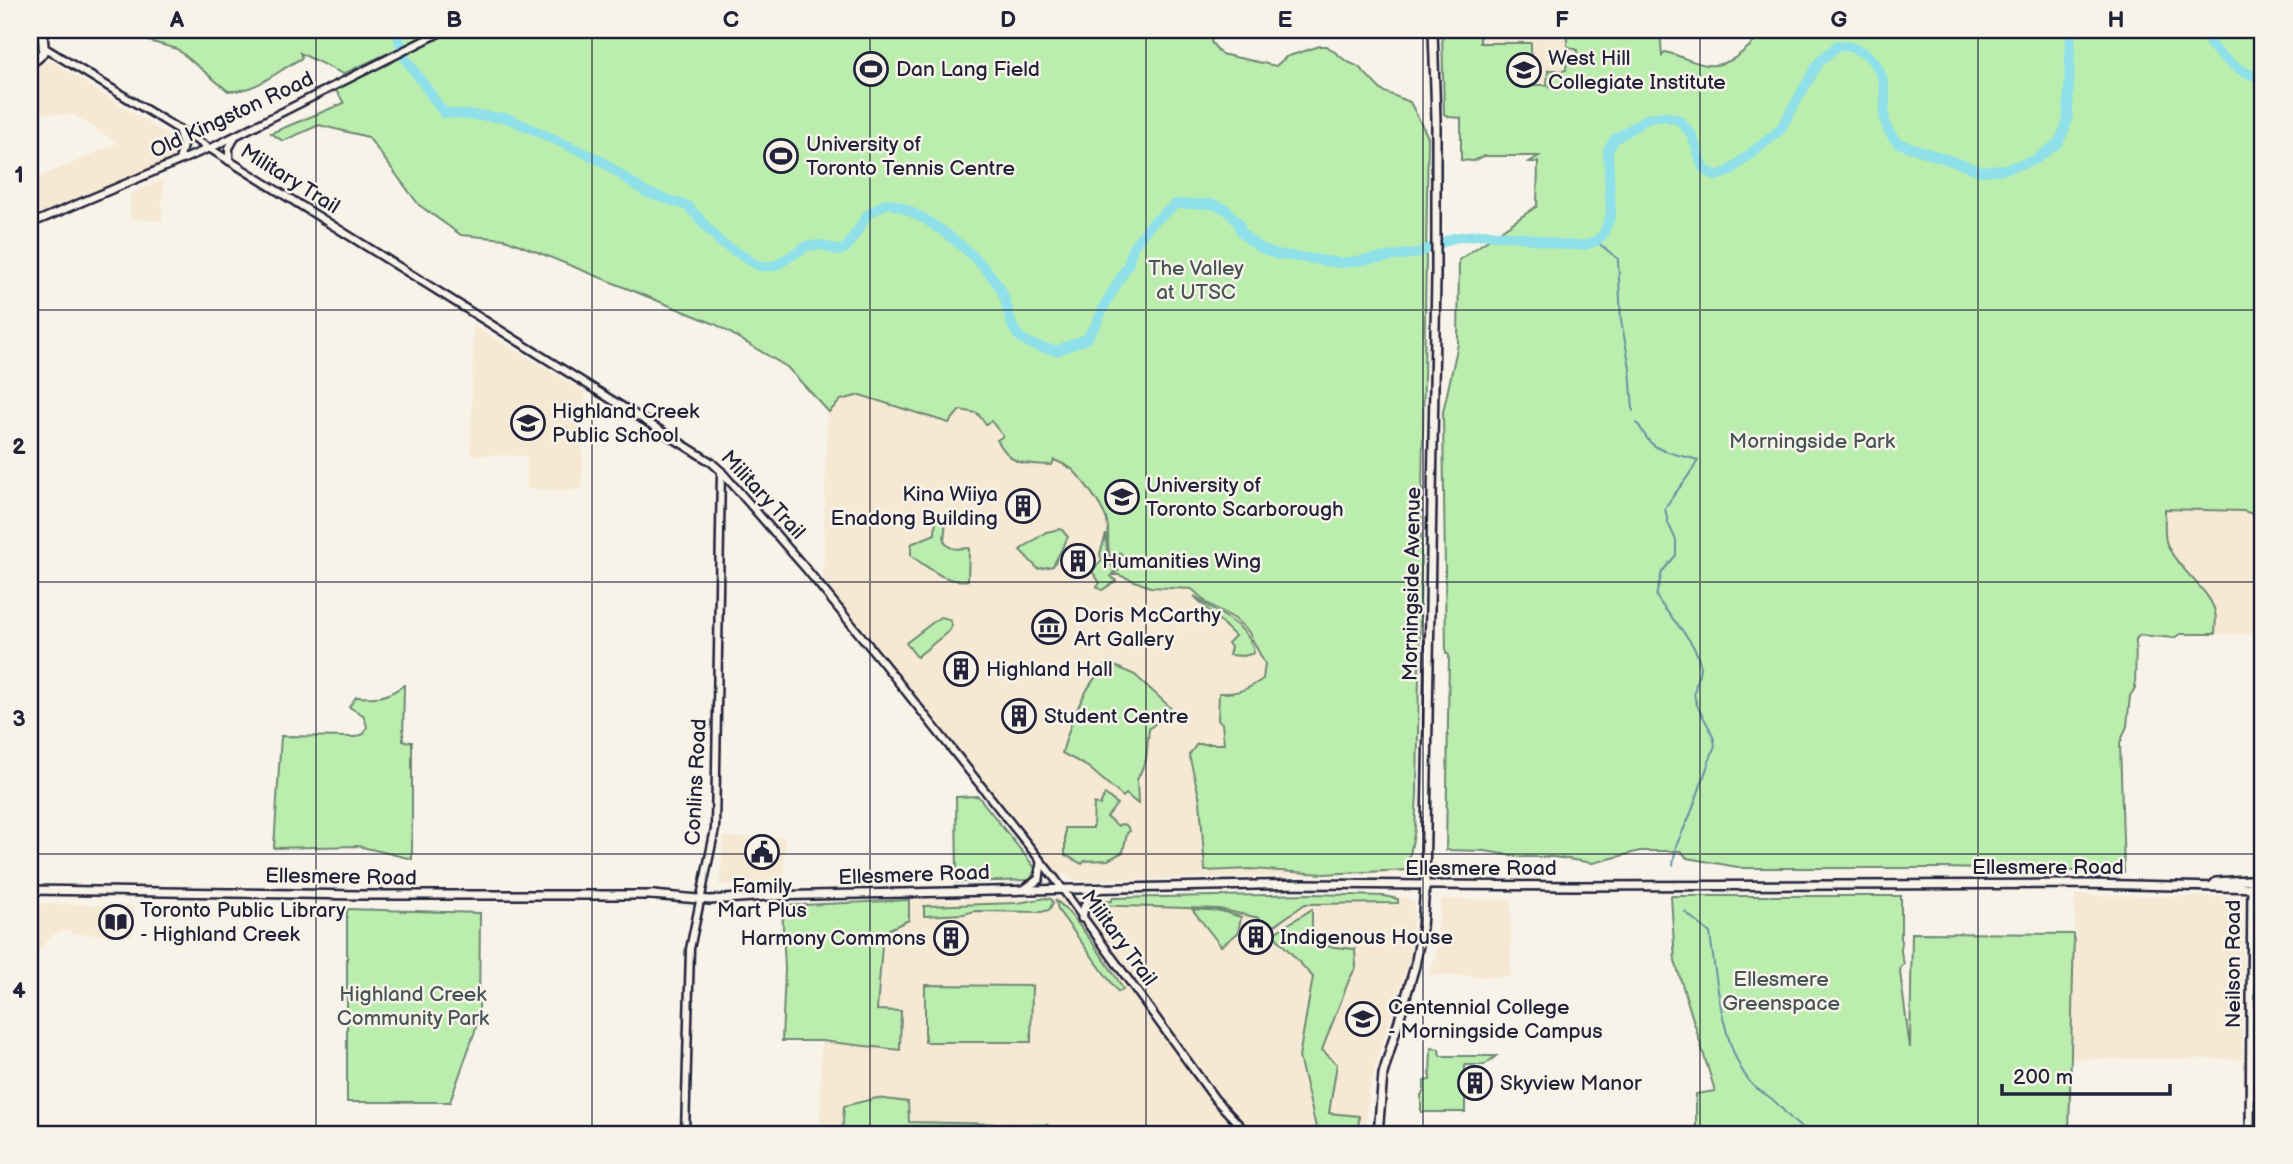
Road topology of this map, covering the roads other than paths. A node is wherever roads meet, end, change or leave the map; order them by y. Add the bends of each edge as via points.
1 (40, 30) edge
2 (445, 30) edge
3 (1433, 30) edge
4 (30, 37) edge
5 (45, 48) junction
6 (30, 63) edge
7 (178, 128) junction
8 (237, 135) junction
9 (209, 148) junction
10 (179, 160) junction
11 (229, 161) junction
12 (30, 224) edge
13 (721, 471) junction
14 (1041, 862) junction
15 (2263, 878) edge
16 (2252, 879) junction
17 (1424, 885) junction
18 (2212, 886) junction
19 (1061, 888) junction
20 (1102, 888) junction
21 (2251, 888) junction
22 (2263, 888) edge
23 (1024, 889) junction
24 (30, 891) edge
25 (701, 898) junction
26 (1082, 918) junction
27 (685, 1134) edge
28 (1248, 1134) edge
29 (1378, 1134) edge
30 (2250, 1134) edge

1 - 4 main road
1 - 5 main road
2 - 8 street, Old Kingston Road
3 - 17 main road, Morningside Avenue via 1436,276
5 - 6 main road
5 - 7 street, Military Trail
7 - 9 street, Military Trail
7 - 10 street via 183,146
8 - 9 street, Old Kingston Road
8 - 11 street via 229,148
9 - 10 street, Old Kingston Road
9 - 11 street, Military Trail
10 - 12 street, Old Kingston Road
11 - 13 street, Military Trail
13 - 14 street, Military Trail via 844,614
13 - 25 street, Conlins Road via 715,829
14 - 19 street, Military Trail
14 - 23 main road via 1039,879
15 - 16 main road, Ellesmere Road
16 - 18 main road, Ellesmere Road
16 - 21 main road, Neilson Road
17 - 18 main road, Ellesmere Road
17 - 20 main road, Ellesmere Road
17 - 29 main road, Morningside Avenue via 1415,967 1383,1074
18 - 21 main road, Ellesmere Road
19 - 20 main road, Ellesmere Road
19 - 23 main road, Ellesmere Road
19 - 26 street, Military Trail
20 - 26 main road via 1088,899
21 - 22 main road, Ellesmere Road
21 - 30 main road, Neilson Road
23 - 25 main road, Ellesmere Road
24 - 25 main road, Ellesmere Road
25 - 27 street, Conlins Road via 690,949
26 - 28 street, Military Trail via 1215,1099

